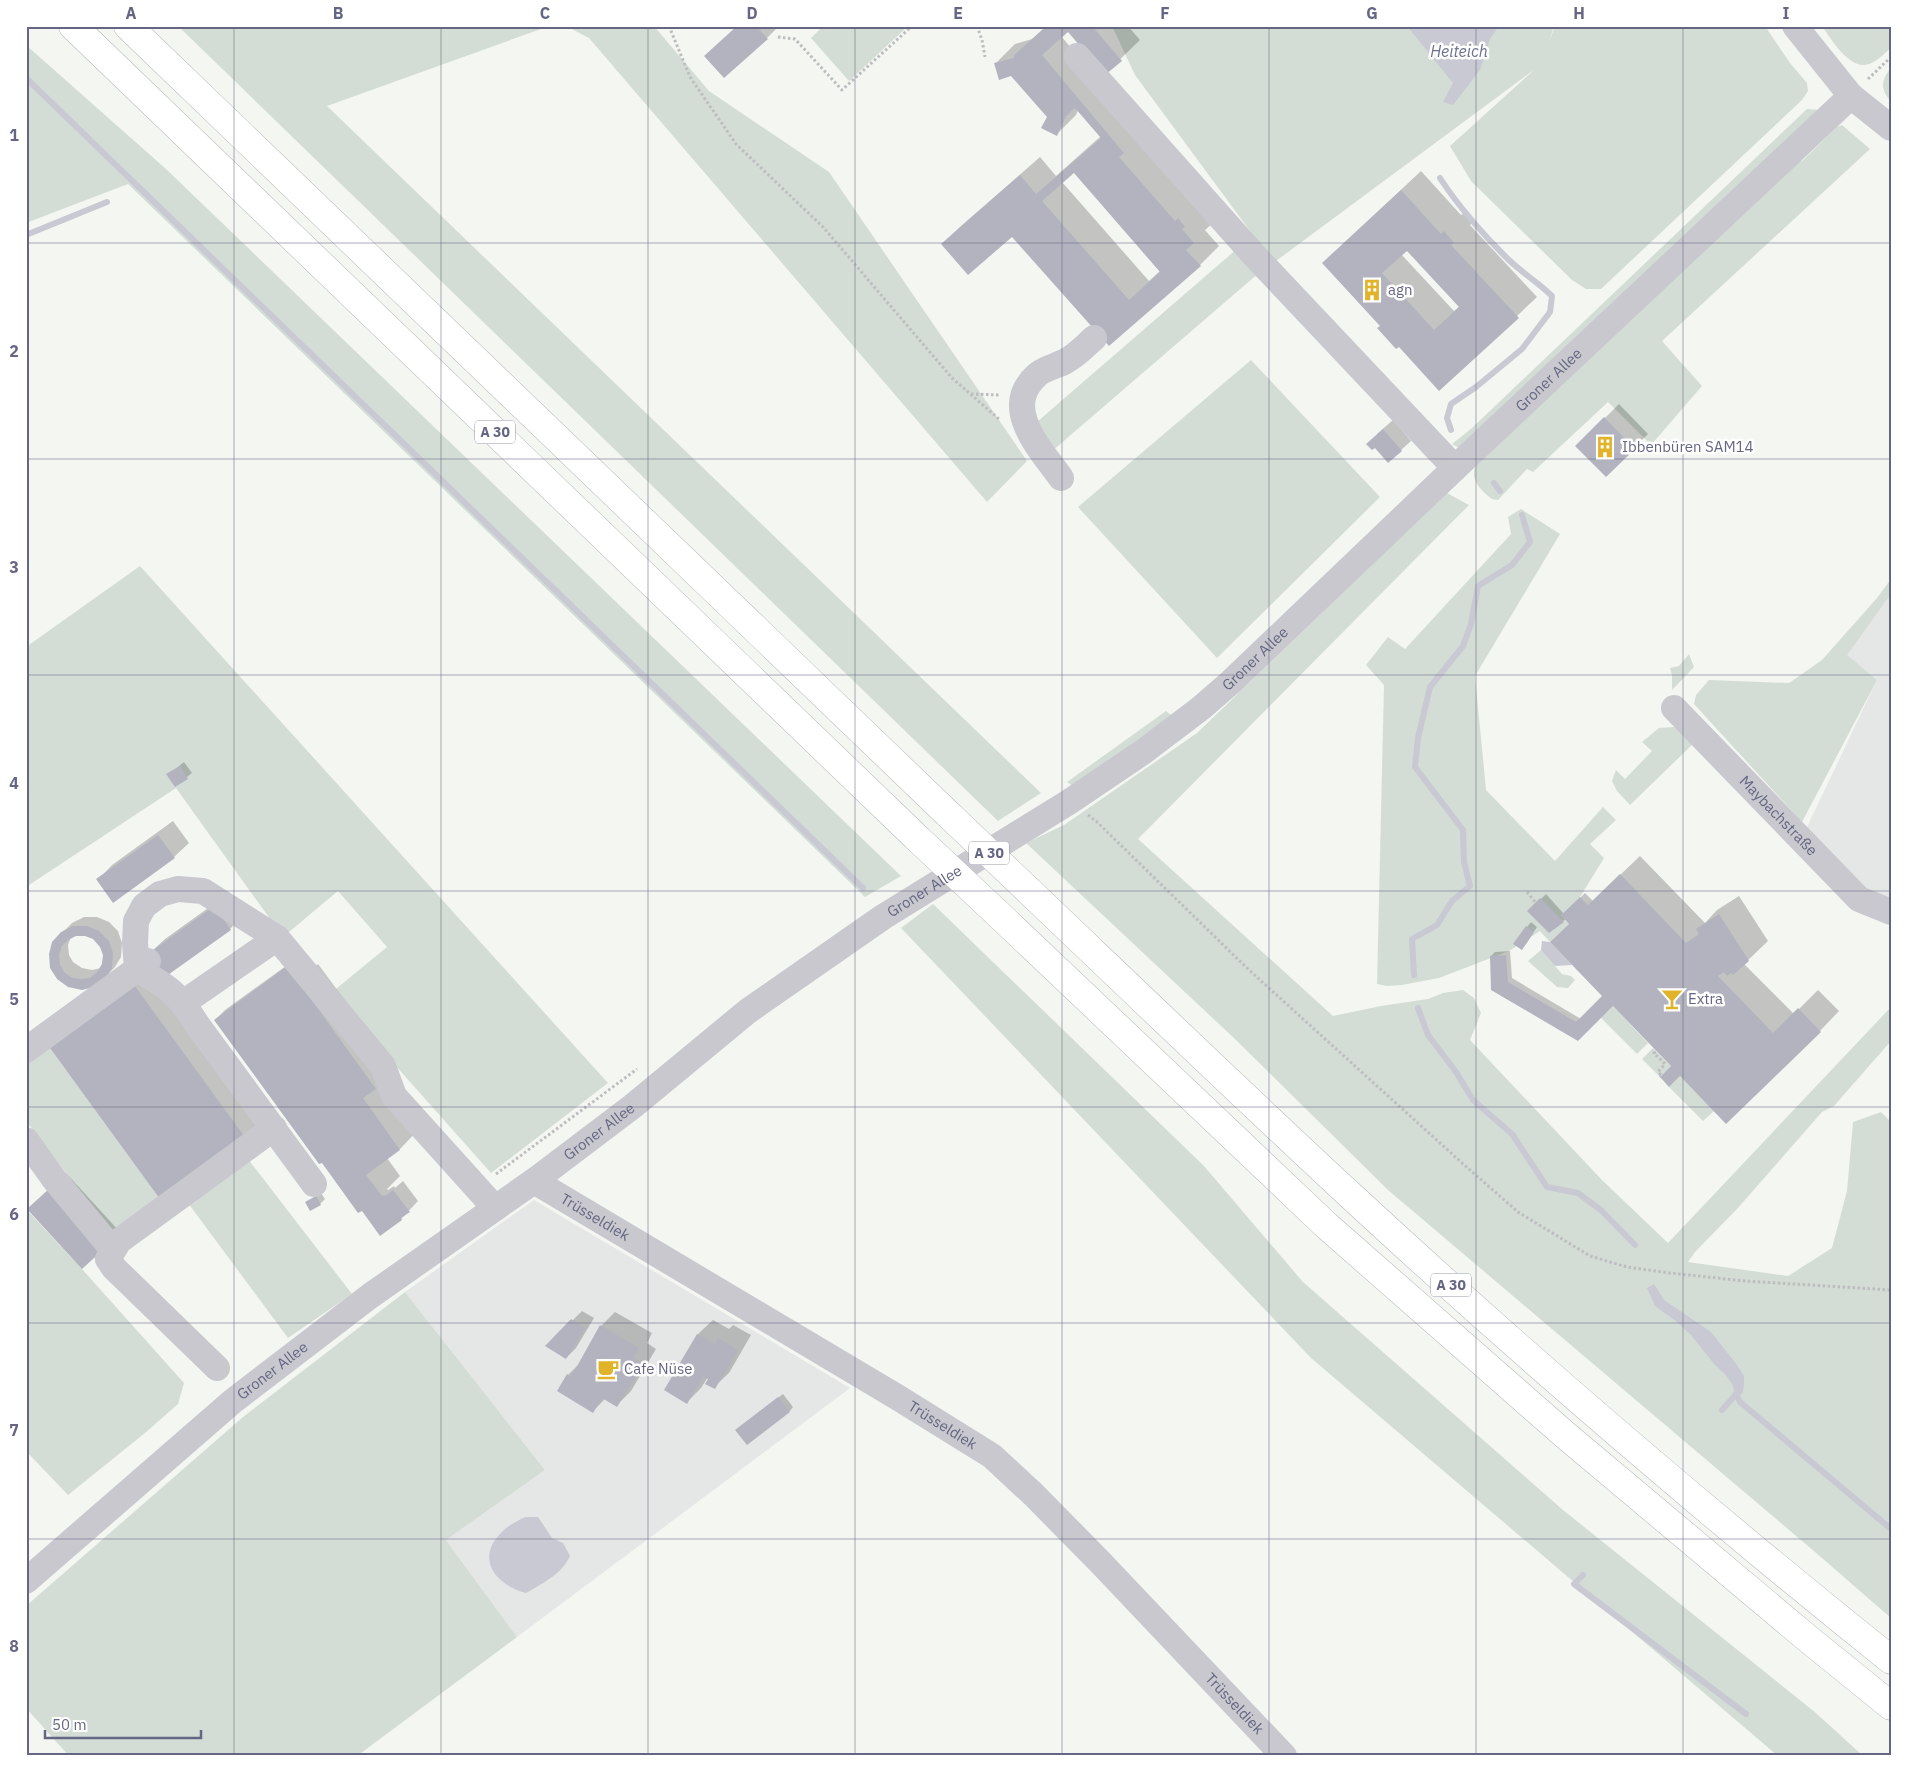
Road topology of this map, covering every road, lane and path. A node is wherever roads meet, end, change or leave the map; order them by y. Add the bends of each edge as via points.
1 (73, 26) edge
2 (128, 26) edge
3 (669, 26) edge
4 (912, 26) edge
5 (977, 26) edge
6 (1795, 26) edge
7 (778, 36) dead end
8 (985, 56) dead end
9 (1077, 56) dead end
10 (1891, 57) edge
11 (1869, 78) dead end
12 (1851, 96) junction
13 (1891, 128) edge
14 (1094, 338) dead end
15 (970, 394) junction
16 (1025, 395) junction
17 (1034, 441) junction
18 (1455, 468) junction
19 (1061, 478) dead end
20 (1674, 708) dead end
21 (1069, 802) junction
22 (1527, 892) dead end
23 (1536, 903) dead end
24 (1891, 912) edge
25 (277, 938) junction
26 (143, 965) junction
27 (183, 1003) junction
28 (26, 1050) edge
29 (1656, 1052) dead end
30 (1660, 1077) dead end
31 (274, 1128) junction
32 (26, 1140) edge
33 (534, 1181) junction
34 (314, 1184) dead end
35 (495, 1208) junction
36 (113, 1250) junction
37 (1891, 1290) edge
38 (217, 1368) dead end
39 (26, 1581) edge
40 (1891, 1660) edge
41 (1845, 1668) junction
42 (1891, 1706) edge
43 (1891, 1725) edge
44 (1284, 1756) edge

1 - 41 highway, A 30, bridge via 917,838 1327,1226 1564,1434
2 - 40 highway, A 30, bridge via 1028,891 1350,1195 1553,1377 1766,1559
3 - 15 path via 690,77 736,144 823,227 952,378
4 - 7 path via 842,90 795,39
5 - 8 path
6 - 12 street
9 - 18 street via 1253,254
10 - 11 path
12 - 13 street
12 - 18 street, Groner Allee
14 - 16 street via 1078,354 1037,375
15 - 16 path
15 - 17 path via 1004,424
16 - 17 street via 1021,402 1024,422
17 - 19 street
18 - 21 street, Groner Allee via 1201,708 1144,752
20 - 24 street, Maybachstraße via 1859,899
21 - 33 street, Groner Allee via 883,918 748,1011 633,1106
21 - 37 path via 1098,822 1249,970 1476,1176 1518,1212 1590,1256 1627,1267 1670,1273
22 - 23 path
25 - 26 street via 203,891 178,889 160,894 144,906 136,921 135,943
25 - 27 street
25 - 35 street via 383,1066 394,1096
26 - 27 street
26 - 28 street
27 - 31 street
29 - 30 path via 1665,1064 1658,1072
31 - 34 street
31 - 36 street via 119,1241
32 - 36 street
33 - 35 street, Groner Allee
33 - 44 street, Trüsseldiek via 992,1456 1100,1562
35 - 39 street, Groner Allee via 370,1296 234,1401
36 - 38 street via 108,1259 114,1268
41 - 42 highway, A 30
41 - 43 highway

